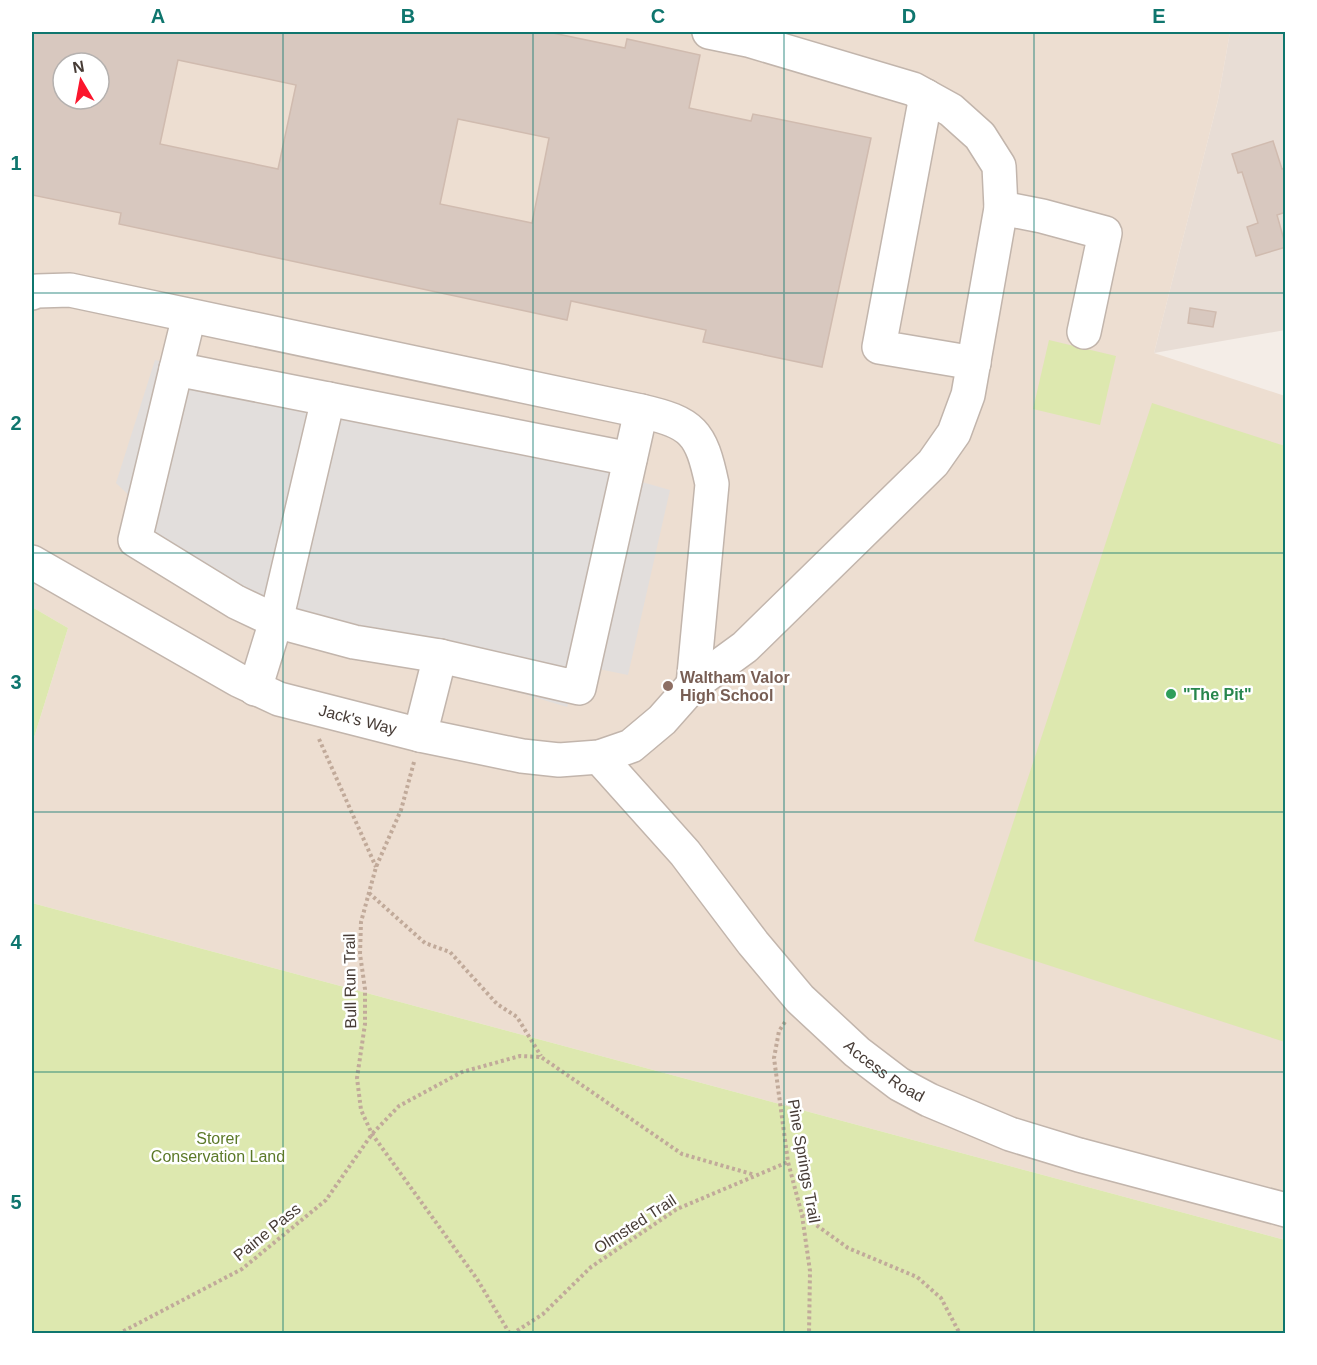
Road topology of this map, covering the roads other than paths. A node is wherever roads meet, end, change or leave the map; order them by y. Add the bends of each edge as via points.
1 (709, 32) edge
2 (926, 96) junction
3 (1001, 208) junction
4 (32, 293) edge
5 (189, 316) junction
6 (1084, 332) dead end
7 (974, 363) junction
8 (176, 369) junction
9 (489, 378) junction
10 (328, 399) junction
11 (641, 411) junction
12 (479, 429) junction
13 (630, 459) junction
14 (32, 562) edge
15 (276, 621) junction
16 (440, 656) junction
17 (693, 685) junction
18 (255, 689) junction
19 (420, 735) junction
20 (599, 757) junction
21 (1286, 1210) edge

1 - 2 street, Jack's Way via 748,40
2 - 3 street, Jack's Way via 951,110 980,136 999,166
2 - 7 street via 879,347
3 - 6 street via 1105,233
3 - 7 street, Jack's Way
4 - 5 street via 70,290
5 - 8 street
5 - 9 street
7 - 17 street, Jack's Way via 968,395 954,433 933,463 745,647
8 - 10 street
8 - 15 street via 135,540 236,602
9 - 11 street
9 - 12 street
10 - 12 street
10 - 15 street
11 - 13 street
11 - 17 street via 670,417 691,430 705,452 712,484
12 - 13 street
13 - 16 street via 579,688
14 - 18 street, Jack's Way
15 - 16 street via 354,642
15 - 18 street
16 - 19 street
17 - 20 street, Jack's Way via 662,720 631,746
18 - 19 street, Jack's Way via 305,707
19 - 20 street, Jack's Way via 522,756 559,760
20 - 21 street, Access Road via 685,853 800,999 899,1084 1010,1134

